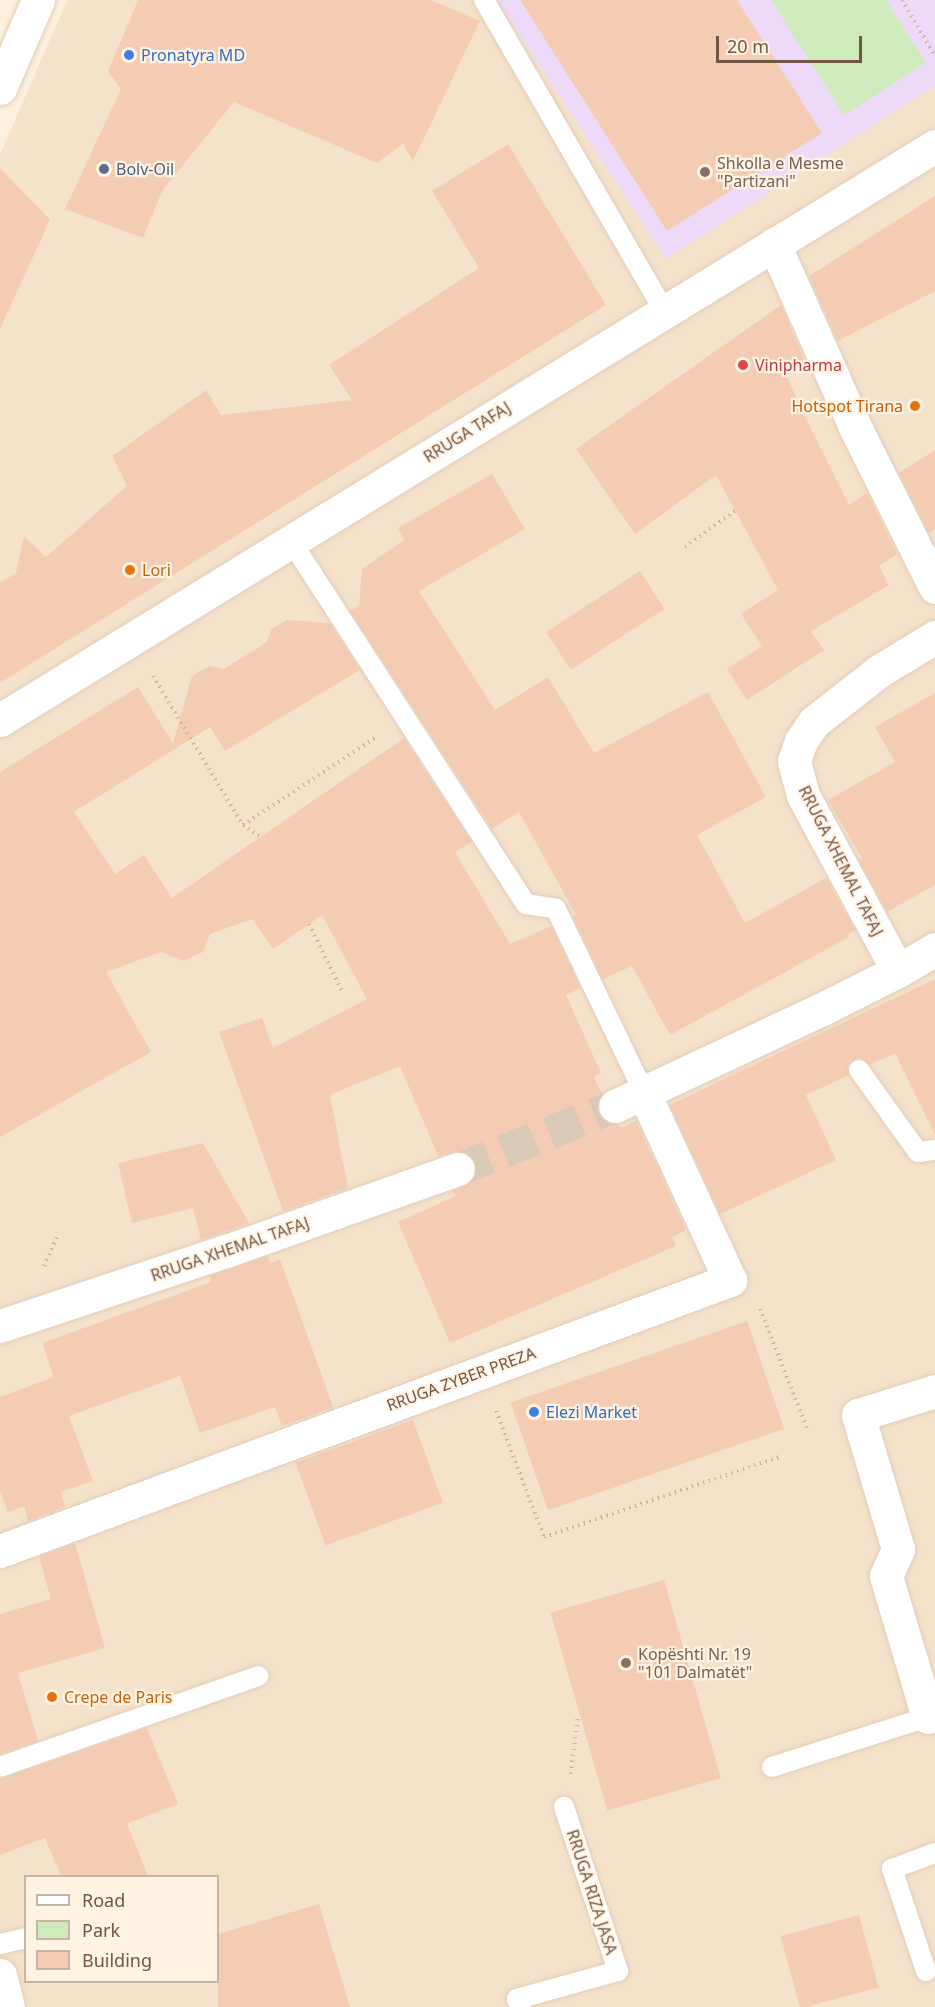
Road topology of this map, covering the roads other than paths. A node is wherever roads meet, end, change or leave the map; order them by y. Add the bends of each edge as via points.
1 (38, 0) edge
2 (484, 0) edge
3 (0, 88) edge
4 (935, 146) edge
5 (774, 244) junction
6 (664, 310) junction
7 (291, 541) junction
8 (935, 587) edge
9 (935, 637) edge
10 (0, 720) edge
11 (935, 949) edge
12 (898, 971) junction
13 (859, 1070) dead end
14 (629, 1099) junction
15 (935, 1150) edge
16 (458, 1169) tunnel mouth
17 (0, 1326) edge
18 (935, 1391) edge
19 (0, 1551) edge
20 (258, 1676) dead end
21 (928, 1717) joint
22 (0, 1767) edge
23 (772, 1767) dead end
24 (564, 1807) road end
25 (935, 1853) edge
26 (24, 1938) edge
27 (0, 1944) edge
28 (926, 1971) dead end
29 (0, 1975) edge
30 (8, 2007) edge
31 (521, 2007) edge

1 - 3 street
2 - 6 lane
4 - 5 street, RRUGA TAFAJ
5 - 6 street, RRUGA TAFAJ
5 - 8 street via 855,427
6 - 7 street, RRUGA TAFAJ
7 - 10 street, RRUGA TAFAJ
7 - 14 lane via 526,904 556,909
9 - 12 street, RRUGA XHEMAL TAFAJ via 879,671 814,722 794,761 803,795
11 - 12 street
12 - 14 street via 833,1015
13 - 15 lane via 918,1152
14 - 19 street, RRUGA ZYBER PREZA via 730,1280
16 - 17 street, RRUGA XHEMAL TAFAJ
18 - 21 street via 858,1415 898,1549 886,1576
20 - 22 lane
21 - 23 lane
24 - 31 lane, RRUGA RIZA JASA via 618,1971 518,1999
25 - 28 lane via 892,1869
26 - 27 lane
29 - 30 street

